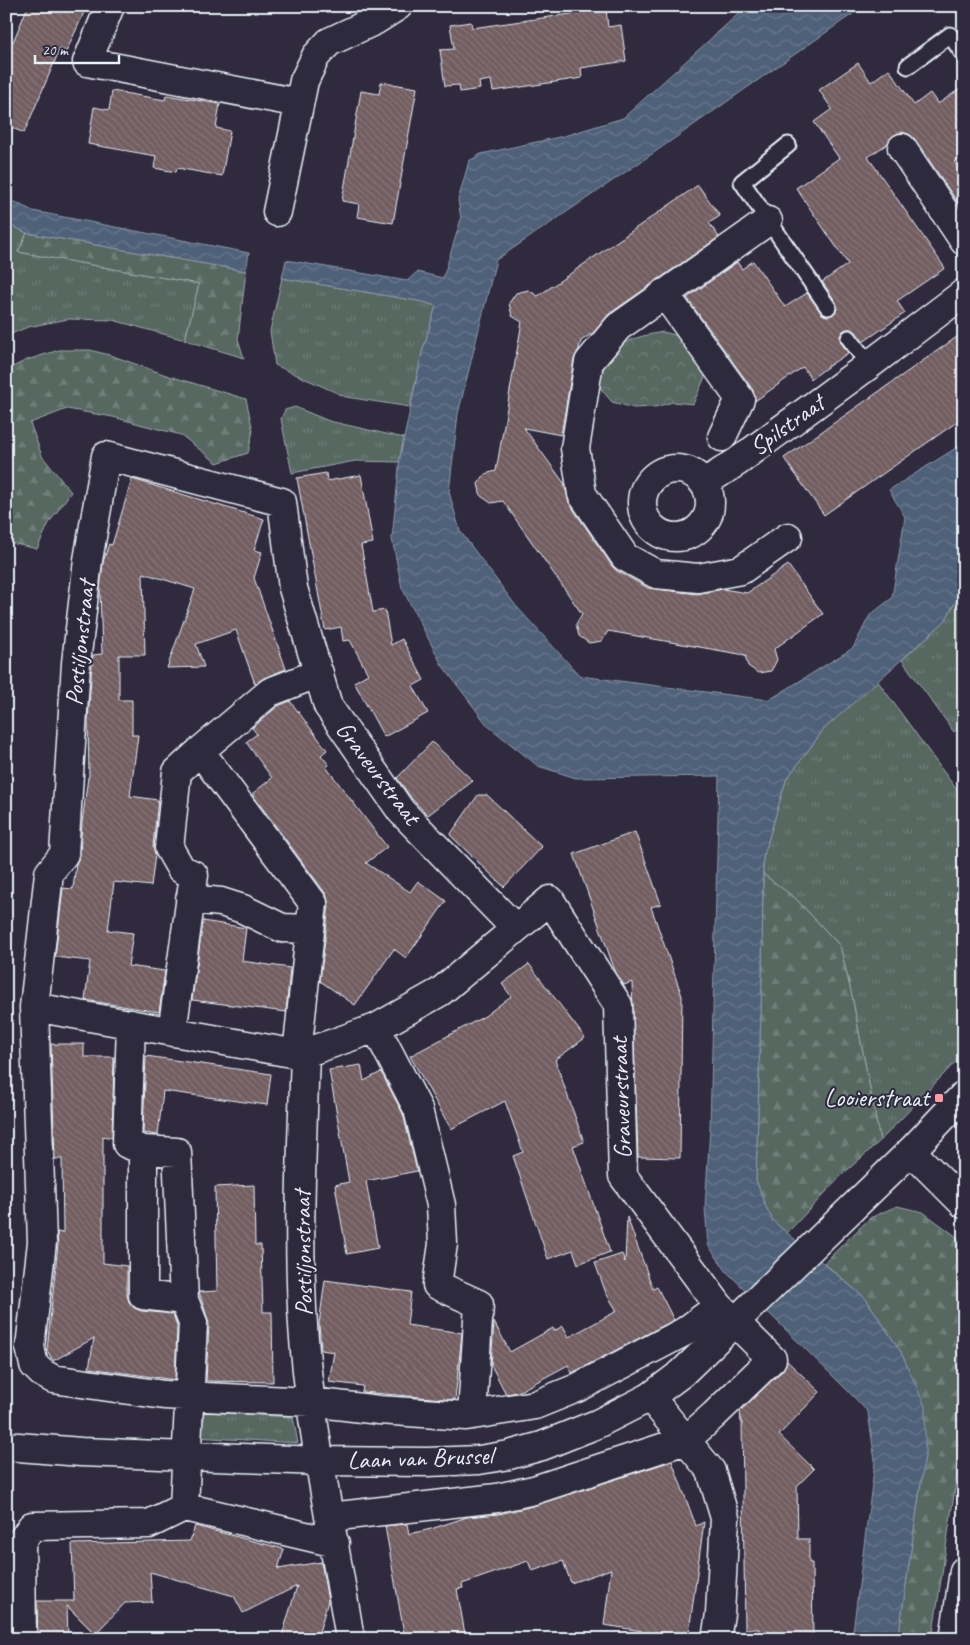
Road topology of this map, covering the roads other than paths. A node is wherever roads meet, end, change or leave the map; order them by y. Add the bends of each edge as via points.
1 (110, 6) edge
2 (402, 7) edge
3 (964, 55) edge
4 (908, 66) dead end
5 (299, 103) junction
6 (788, 146) dead end
7 (902, 148) dead end
8 (277, 212) dead end
9 (768, 221) junction
10 (964, 241) edge
11 (664, 293) junction
12 (964, 293) edge
13 (828, 307) dead end
14 (849, 338) dead end
15 (869, 366) junction
16 (722, 437) dead end
17 (704, 483) dead end
18 (282, 502) joint
19 (788, 537) dead end
20 (319, 673) junction
21 (200, 751) junction
22 (190, 899) junction
23 (516, 928) junction
24 (309, 929) junction
25 (34, 1007) junction
26 (131, 1024) junction
27 (376, 1028) junction
28 (172, 1032) junction
29 (301, 1054) junction
30 (964, 1095) edge
31 (143, 1150) junction
32 (910, 1151) junction
33 (964, 1204) edge
34 (184, 1300) junction
35 (735, 1312) junction
36 (34, 1365) joint
37 (189, 1397) junction
38 (650, 1397) junction
39 (311, 1402) junction
40 (472, 1415) junction
41 (686, 1440) junction
42 (6, 1446) edge
43 (186, 1456) junction
44 (319, 1461) junction
45 (184, 1507) junction
46 (332, 1530) junction
47 (964, 1571) edge
48 (22, 1639) edge
49 (350, 1639) edge
50 (716, 1639) edge
51 (954, 1639) edge

1 - 5 street via 87,62
2 - 5 street via 329,42 308,69
3 - 4 lane via 950,35
5 - 8 street
6 - 9 lane via 742,182
7 - 10 street
9 - 11 street
9 - 13 lane
11 - 16 street, Spilstraat via 740,399
11 - 19 street via 618,327 589,362 575,448 582,494 625,557 656,574 698,578 741,570
12 - 15 street, Spilstraat
14 - 15 lane
15 - 17 street, Spilstraat
18 - 20 street, Graveurstraat via 293,588
18 - 25 street, Postiljonstraat via 106,456 88,560 76,663 64,854 49,873
20 - 21 street via 270,692
20 - 23 street, Graveurstraat via 328,706 401,811
21 - 22 street via 177,772 168,848 182,869 194,874
21 - 24 street, Postiljonstraat via 313,903
22 - 24 street via 221,902 282,928
22 - 28 street
23 - 27 street, Graveurstraat via 440,992
23 - 35 street, Graveurstraat via 550,900 618,1006 623,1176
24 - 29 street, Postiljonstraat
25 - 26 street
25 - 36 street, Postiljonstraat via 42,1242 30,1347
26 - 28 street
26 - 31 street via 126,1144
27 - 29 street, Graveurstraat
27 - 40 street via 418,1109 441,1205 443,1244 437,1285 479,1304
28 - 29 street
29 - 39 street, Postiljonstraat via 300,1235 305,1350
30 - 32 street
31 - 34 street via 176,1152
31 - 34 street via 143,1295
32 - 33 street
32 - 35 street via 812,1247
34 - 37 street via 193,1323
35 - 38 street, Laan van Brussel via 693,1363
35 - 40 street, Laan van Brussel via 684,1332 577,1388 535,1405
35 - 41 street, Laan van Brussel via 772,1359
36 - 37 street, Laan van Brussel via 53,1379
37 - 39 street, Laan van Brussel
37 - 43 street
38 - 41 street
38 - 44 street, Laan van Brussel via 560,1440 509,1455 460,1462
39 - 40 street, Laan van Brussel via 379,1410
39 - 44 street, Postiljonstraat
41 - 46 street, Laan van Brussel via 534,1490
41 - 50 street via 711,1471 724,1518
42 - 43 street, Laan van Brussel
43 - 44 street, Laan van Brussel
43 - 45 street
44 - 46 street, Postiljonstraat
45 - 46 street, Laan van Brussel
45 - 48 street via 149,1524 32,1526 21,1542
46 - 49 street, Postiljonstraat
47 - 51 street

